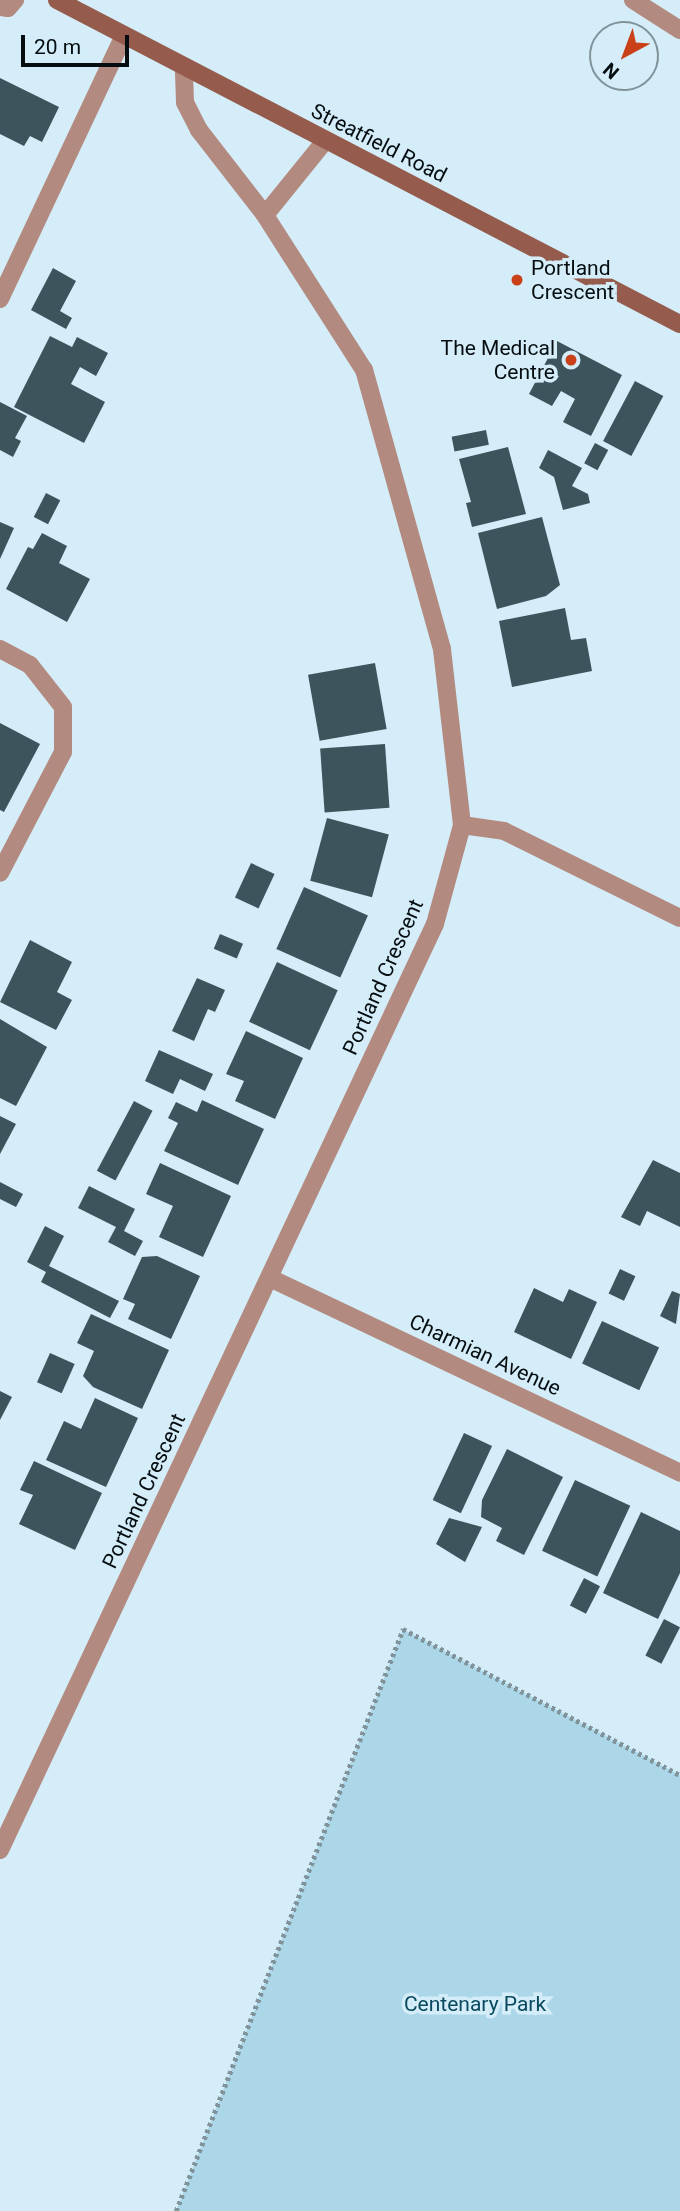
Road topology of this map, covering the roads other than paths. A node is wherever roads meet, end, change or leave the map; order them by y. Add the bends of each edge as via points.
1 (15, 0) edge
2 (57, 0) edge
3 (633, 0) edge
4 (0, 7) edge
5 (680, 30) edge
6 (124, 36) junction
7 (184, 68) junction
8 (325, 141) junction
9 (265, 215) junction
10 (0, 299) edge
11 (680, 324) edge
12 (0, 649) edge
13 (461, 825) junction
14 (0, 873) edge
15 (680, 918) edge
16 (270, 1278) junction
17 (680, 1474) edge
18 (0, 1850) edge

1 - 4 street via 8,8
2 - 6 street, Streatfield Road
3 - 5 street
6 - 7 street, Streatfield Road
6 - 10 street
7 - 8 street, Streatfield Road
7 - 9 street, Portland Crescent via 185,102 199,131
8 - 9 street
8 - 11 street, Streatfield Road
9 - 13 street, Portland Crescent via 364,370 442,649
12 - 14 street via 30,665 63,707 63,752
13 - 15 street via 504,831
13 - 16 street, Portland Crescent via 435,924
16 - 17 street, Charmian Avenue
16 - 18 street, Portland Crescent

